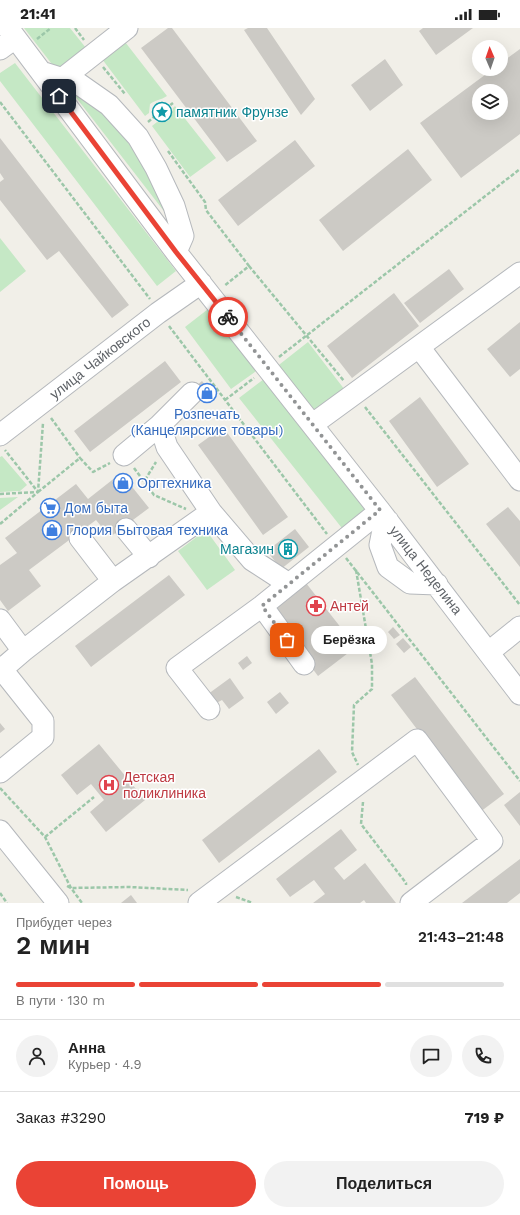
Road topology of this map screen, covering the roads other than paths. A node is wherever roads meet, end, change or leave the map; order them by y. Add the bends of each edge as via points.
1 (127, 28) edge
2 (8, 38) edge
3 (41, 72) junction
4 (62, 79) junction
5 (176, 252) junction
6 (520, 273) edge
7 (201, 283) junction
8 (419, 347) junction
9 (192, 393) dead end
10 (313, 424) junction
11 (160, 425) junction
12 (2, 443) edge
13 (124, 455) road end
14 (516, 468) edge
15 (207, 514) junction
16 (384, 516) junction
17 (126, 529) dead end
18 (80, 538) dead end
19 (149, 557) junction
20 (113, 581) junction
21 (289, 584) junction
22 (437, 584) junction
23 (262, 606) junction
24 (0, 620) edge
25 (520, 628) edge
26 (23, 651) junction
27 (489, 652) junction
28 (304, 664) dead end
29 (1, 668) edge
30 (520, 694) edge
31 (209, 709) dead end
32 (0, 772) edge
33 (0, 831) edge
34 (64, 892) edge
35 (408, 896) edge
36 (195, 897) edge

1 - 4 street
2 - 3 street, улица Неделина
3 - 4 street
3 - 5 street, улица Неделина
4 - 5 street via 79,84 108,105 135,133 156,168 174,206 183,236
5 - 7 street, улица Неделина
6 - 8 street
7 - 10 street, улица Неделина
7 - 12 street, улица Чайковского via 167,320
8 - 10 street
8 - 14 street
9 - 11 street
10 - 16 street, улица Неделина
11 - 13 street
11 - 15 street via 167,447
15 - 19 street
15 - 21 street via 252,560
16 - 21 street via 336,545
16 - 22 street, улица Неделина
16 - 22 street via 380,545 388,567 410,583
17 - 19 street
18 - 20 street
19 - 20 street
20 - 26 street
21 - 23 street
22 - 27 street, улица Неделина
23 - 28 street
23 - 31 street via 177,668
24 - 26 street
25 - 27 street
26 - 29 street
27 - 30 street, улица Неделина
29 - 32 street via 43,721 43,737
33 - 34 street
35 - 36 street via 492,841 417,740 217,891

